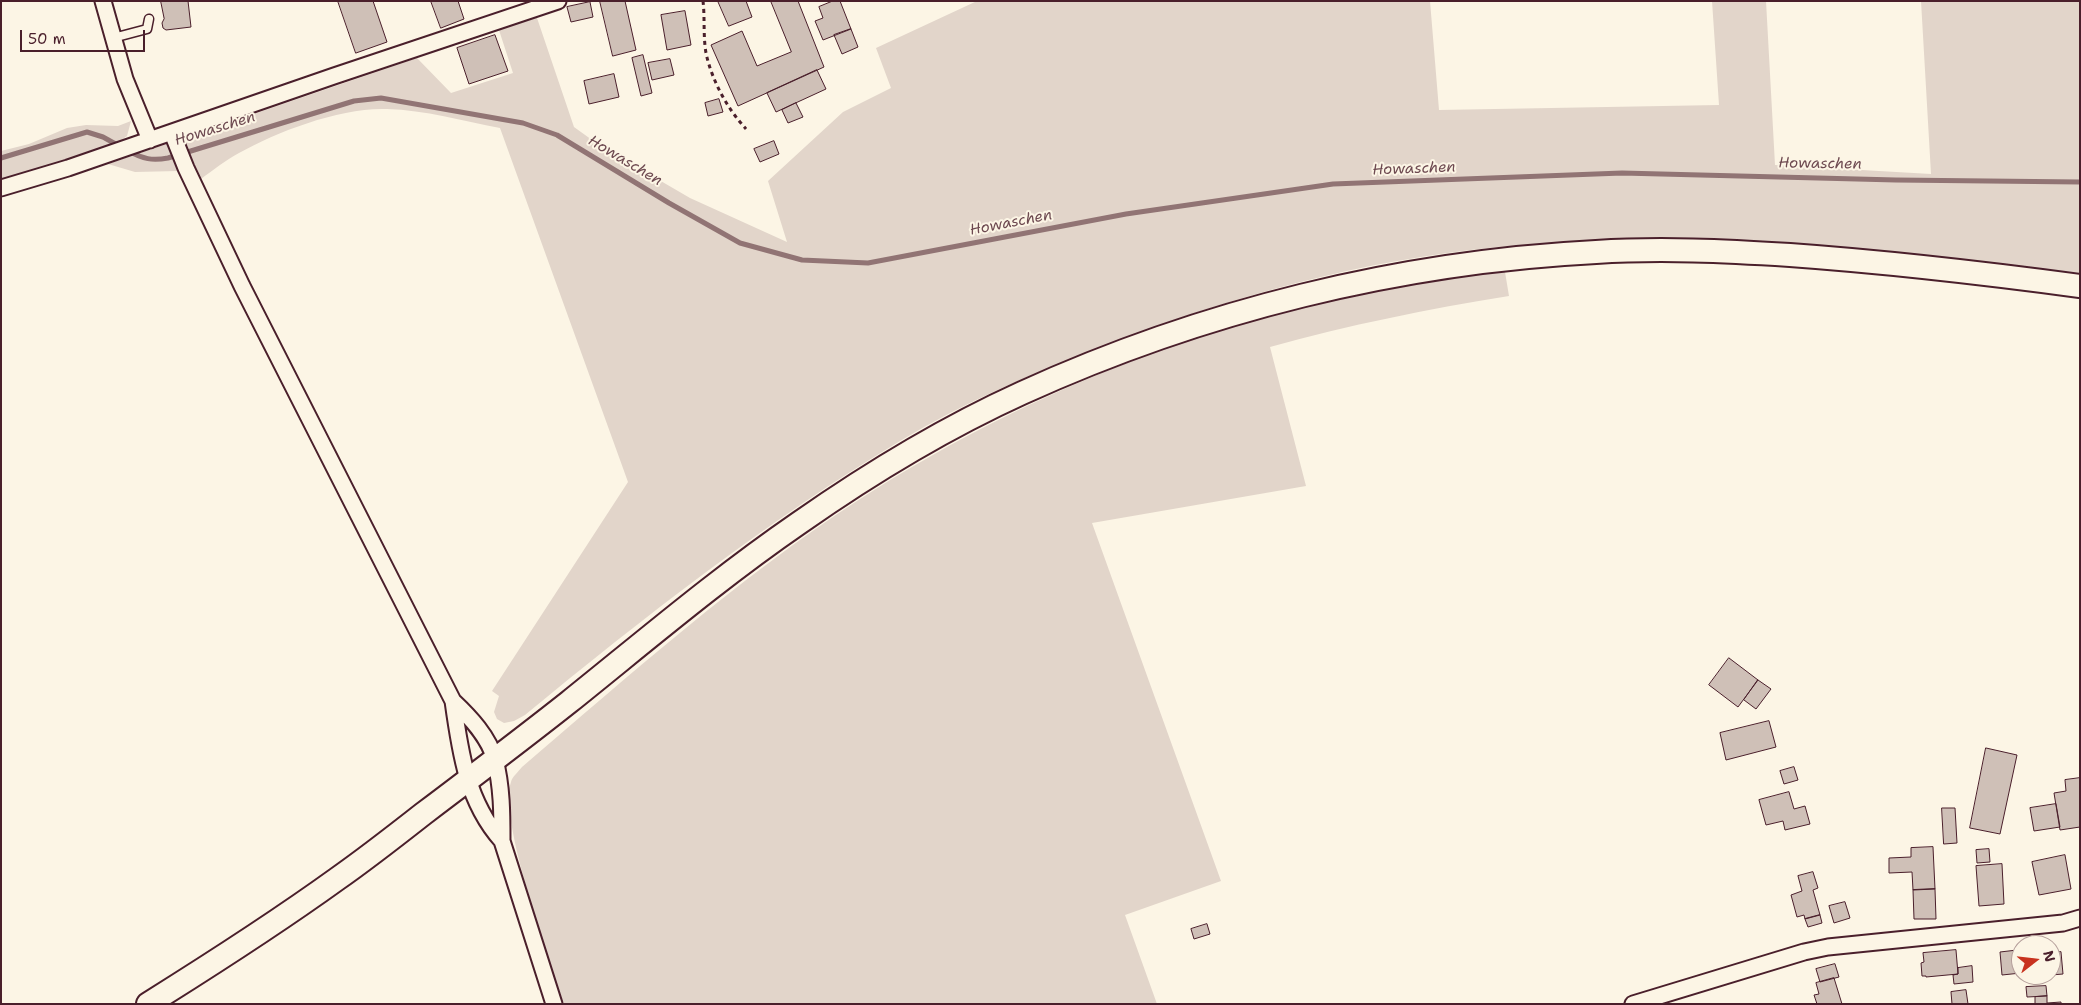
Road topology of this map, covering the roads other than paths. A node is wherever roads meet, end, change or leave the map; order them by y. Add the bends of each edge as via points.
1 (103, 1) edge
2 (558, 1) edge
3 (149, 19) dead end
4 (113, 38) junction
5 (173, 137) junction
6 (144, 142) junction
7 (1, 188) edge
8 (2080, 286) edge
9 (453, 701) junction
10 (495, 759) junction
11 (468, 780) junction
12 (502, 842) junction
13 (2080, 918) edge
14 (148, 1004) edge
15 (554, 1004) edge
16 (1633, 1004) edge

1 - 4 street
2 - 5 street via 334,76
3 - 4 lane via 147,29
4 - 6 street
5 - 6 street
5 - 9 street via 246,295
6 - 7 street
8 - 10 street via 1862,260 1711,250 1600,251 1454,265 1382,278 1242,312 1166,336 1029,390 909,452 799,522
9 - 10 street via 472,719
9 - 11 street
10 - 11 street
10 - 12 street
11 - 12 street via 488,826
11 - 14 street via 338,879
12 - 15 street
13 - 16 street via 2063,923 1828,947

